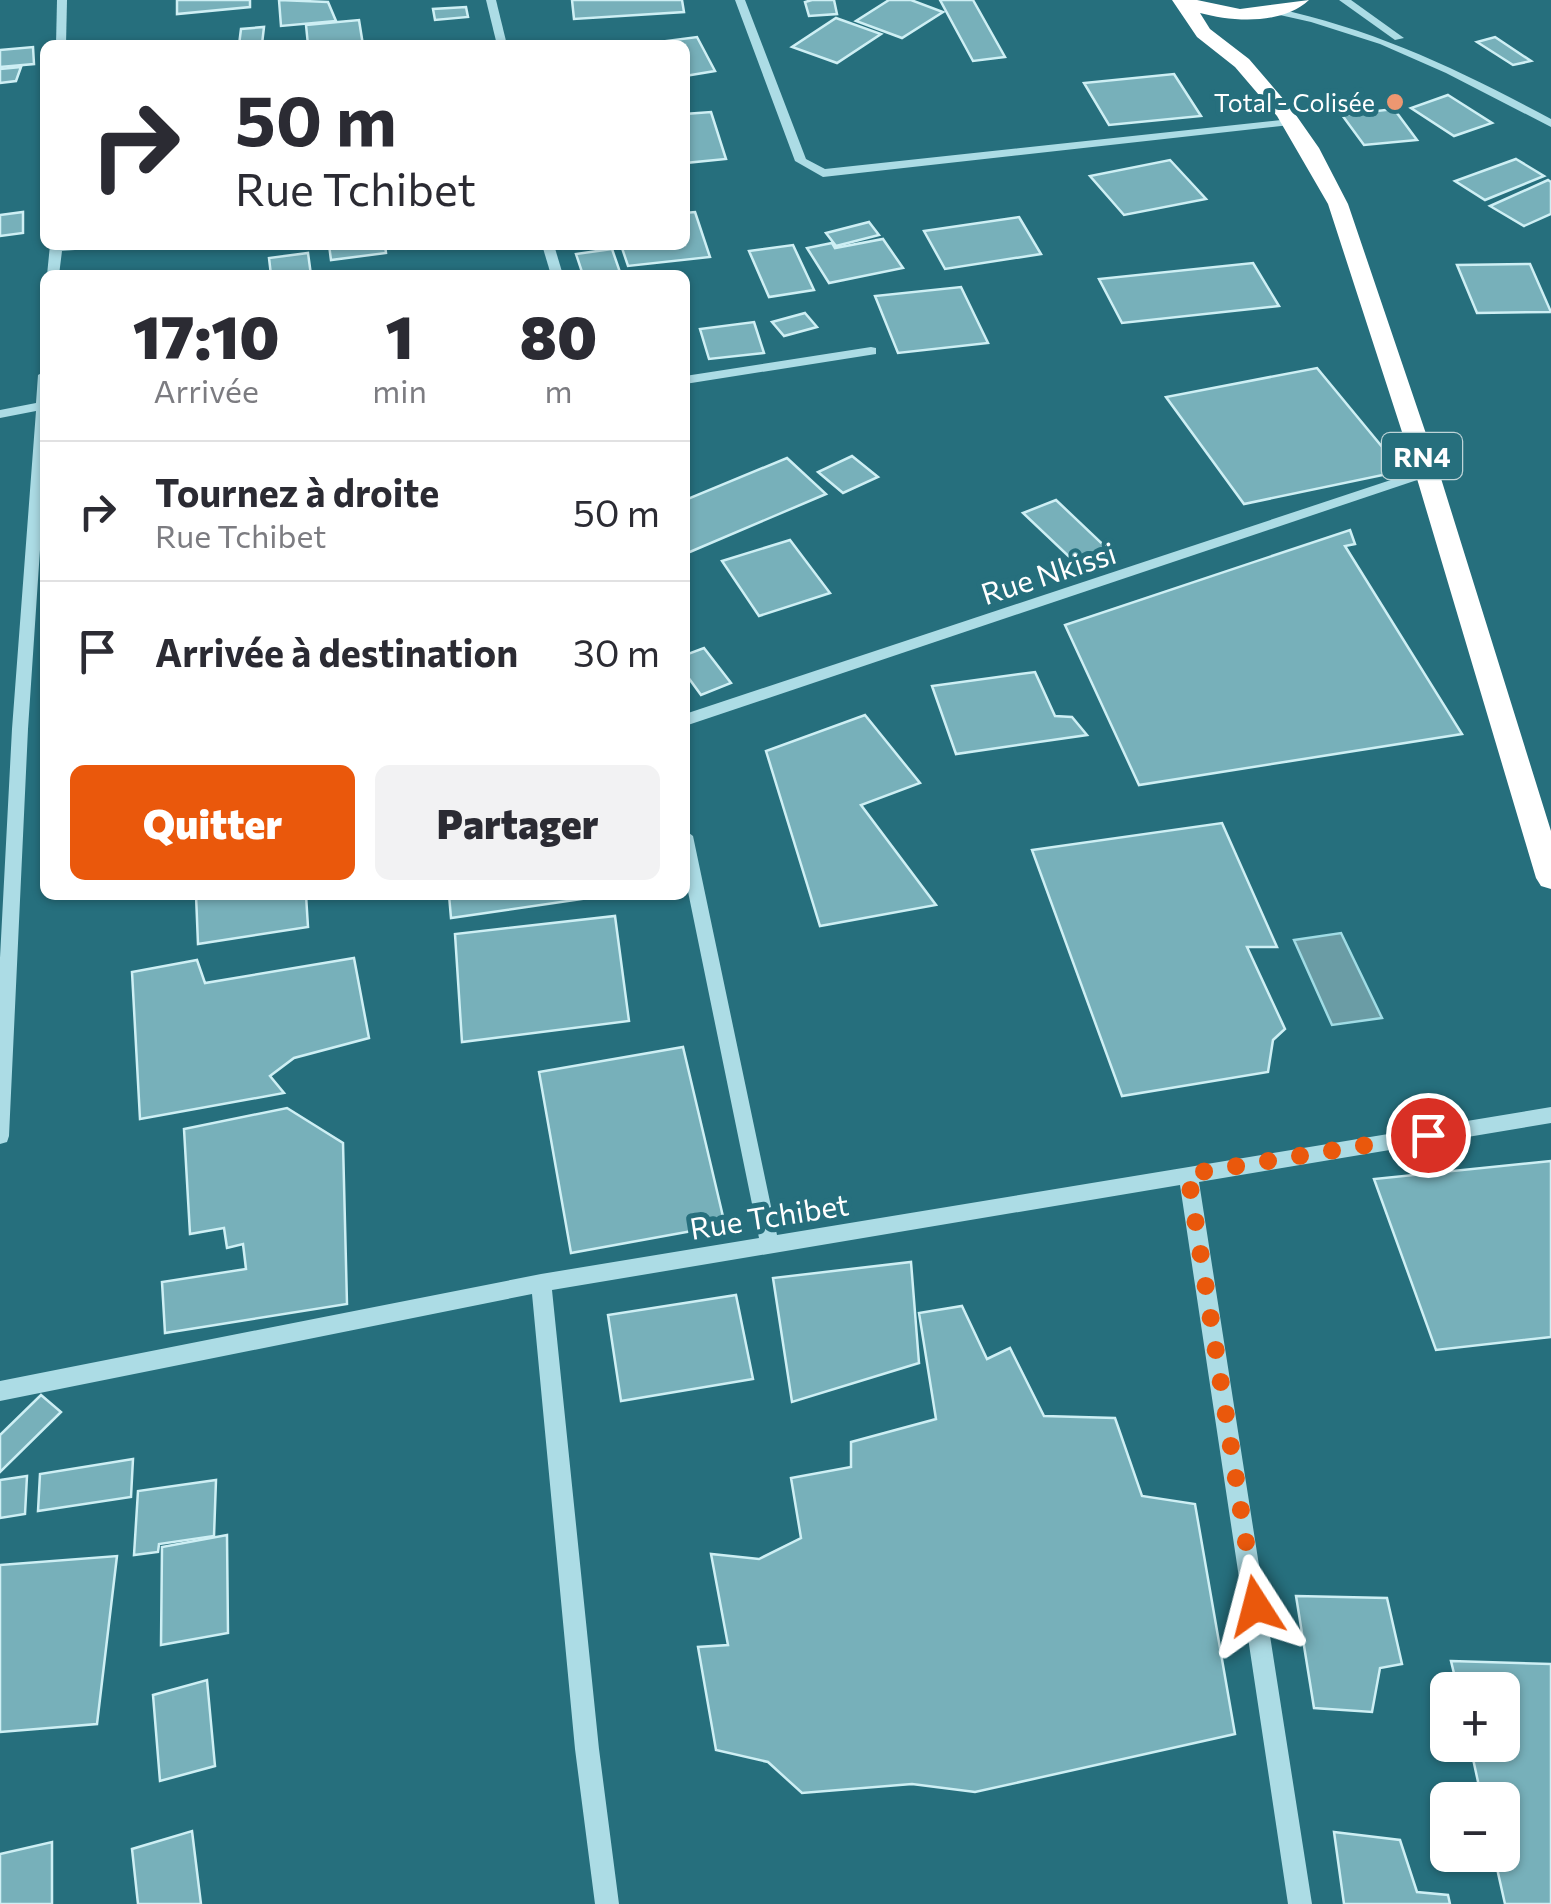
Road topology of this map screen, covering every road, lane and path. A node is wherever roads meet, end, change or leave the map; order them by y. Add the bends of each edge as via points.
1 (62, 0) edge
2 (491, 0) edge
3 (740, 0) edge
4 (1300, 0) edge
5 (1344, 0) edge
6 (1183, 1) edge
7 (1266, 12) junction
8 (61, 40) edge
9 (501, 40) edge
10 (1420, 54) junction
11 (1240, 60) junction
12 (1290, 122) junction
13 (1551, 124) edge
14 (870, 351) dead end
15 (690, 379) edge
16 (40, 406) edge
17 (0, 414) edge
18 (40, 435) edge
19 (1427, 472) junction
20 (690, 718) edge
21 (690, 860) edge
22 (1551, 878) edge
23 (1551, 1115) edge
24 (0, 1136) edge
25 (1188, 1174) junction
26 (770, 1246) junction
27 (541, 1283) junction
28 (0, 1391) edge
29 (608, 1904) edge
30 (1300, 1904) edge

1 - 8 street
2 - 9 street
3 - 12 street via 801,161 823,173
4 - 7 highway
5 - 10 street
6 - 7 highway, RN4 via 1228,14
6 - 11 highway, RN4 via 1202,33
7 - 10 street via 1354,28
7 - 11 highway via 1244,35
10 - 13 street
11 - 12 highway, RN4
12 - 19 highway, RN4 via 1338,204
14 - 15 street
16 - 17 street
18 - 24 street
19 - 20 street, Rue Nkissi
19 - 22 highway, RN4
21 - 26 street
23 - 25 street, Rue Tchibet
25 - 26 street, Rue Tchibet
25 - 30 street
26 - 27 street, Rue Tchibet
27 - 28 street, Rue Tchibet
27 - 29 street

